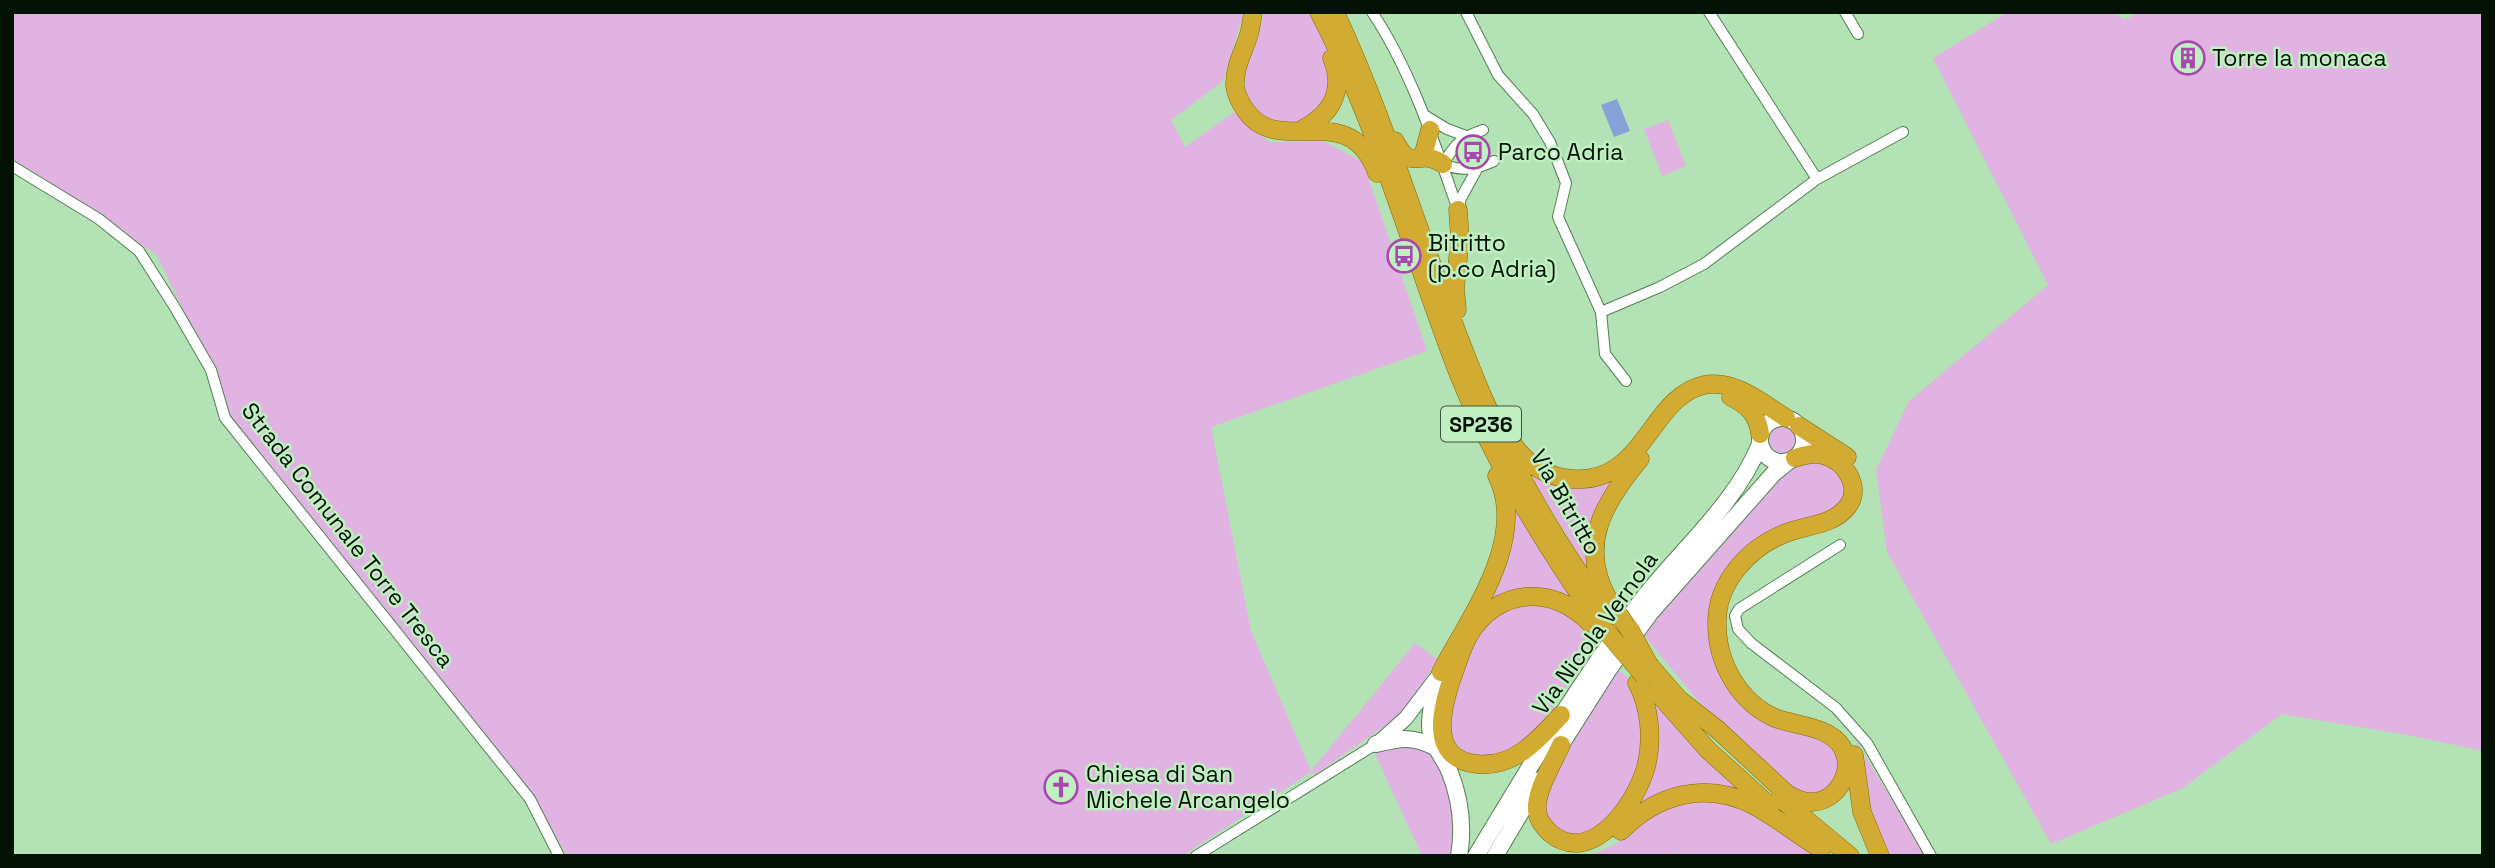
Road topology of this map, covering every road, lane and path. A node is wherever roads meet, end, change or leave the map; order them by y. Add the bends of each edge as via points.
1 (1253, 12) edge
2 (1310, 12) edge
3 (1320, 12) edge
4 (1335, 12) edge
5 (1372, 12) edge
6 (1466, 12) edge
7 (1709, 12) edge
8 (1844, 12) edge
9 (1858, 34) dead end
10 (1350, 44) junction
11 (1426, 122) junction
12 (1483, 130) dead end
13 (1300, 131) junction
14 (1903, 132) dead end
15 (1465, 136) junction
16 (1423, 156) junction
17 (1494, 162) dead end
18 (1443, 164) junction
19 (12, 166) edge
20 (1477, 169) junction
21 (1817, 179) junction
22 (1458, 210) junction
23 (1399, 211) junction
24 (1601, 312) junction
25 (1439, 321) junction
26 (1626, 381) dead end
27 (1481, 394) junction
28 (1793, 422) junction
29 (1760, 439) junction
30 (1792, 459) junction
31 (1840, 545) dead end
32 (1601, 617) junction
33 (1441, 672) junction
34 (1643, 675) junction
35 (1676, 696) junction
36 (1560, 715) junction
37 (1376, 744) junction
38 (1561, 745) junction
39 (1435, 747) junction
40 (1825, 853) edge
41 (559, 856) edge
42 (1196, 856) edge
43 (1459, 856) edge
44 (1476, 856) edge
45 (1495, 856) edge
46 (1584, 856) edge
47 (1850, 856) edge
48 (1880, 856) edge
49 (1931, 856) edge

1 - 13 highway via 1235,86 1240,102 1264,128
2 - 13 highway via 1338,82 1323,117
3 - 23 highway, Via Bitritto / SP236 via 1353,85
4 - 10 highway, Via Bitritto / SP236
5 - 11 street via 1389,37
6 - 24 street via 1498,75 1533,114 1550,142 1566,183 1558,217
7 - 21 street
8 - 9 street
10 - 16 highway via 1374,86 1400,150 1408,158
10 - 27 highway, Via Bitritto / SP236
11 - 15 street
11 - 16 highway
11 - 18 street
12 - 15 street
13 - 23 highway via 1334,132 1360,146 1374,165 1386,199
14 - 21 street
15 - 18 street
15 - 20 street
16 - 18 highway
17 - 20 street
18 - 20 street
18 - 22 street
19 - 41 street, Strada Comunale Torre Tresca via 99,219 139,251 211,370 225,418 530,799
20 - 22 street
21 - 24 street via 1704,264
22 - 27 highway via 1455,300 1479,372
23 - 25 highway, Via Bitritto / SP236
24 - 26 street via 1605,354
25 - 32 highway, Via Bitritto / SP236 via 1503,471 1549,551
25 - 33 highway via 1438,344 1499,481 1505,524 1494,573
27 - 28 highway via 1528,462 1556,477 1573,480 1615,469 1672,405 1704,385 1731,386
27 - 32 highway, Via Bitritto / SP236 via 1531,496
28 - 29 main road via 1780,418 1767,423
28 - 30 main road via 1804,439
28 - 48 highway via 1852,462 1863,485 1861,497 1839,526 1779,545 1748,569 1732,594 1726,617 1729,649 1740,674 1758,696 1843,734 1851,745 1862,812
29 - 30 main road via 1767,457
29 - 32 highway via 1755,415 1727,395 1704,395 1679,411 1618,485 1600,519 1595,557
29 - 36 main road, Via Nicola Vernola via 1735,490 1640,602
30 - 35 highway via 1811,454 1837,461 1853,484 1849,505 1827,522 1779,536 1748,556 1722,595 1717,633 1727,670 1754,704 1776,718 1822,732 1842,748 1846,760 1842,783 1834,793 1811,802 1787,794
30 - 38 main road, Via Nicola Vernola via 1774,473 1651,612
31 - 49 street via 1739,609 1735,616 1738,629 1836,708 1867,743
32 - 34 highway, Via Bitritto / SP236, bridge
32 - 34 highway, Via Bitritto / SP236, bridge via 1620,651
32 - 36 highway via 1535,595 1497,606 1470,634 1463,649 1444,699 1441,726 1453,756 1484,765 1525,753
33 - 37 street via 1406,718
33 - 39 main road via 1430,727
34 - 35 highway, Via Bitritto / SP236
34 - 38 highway via 1649,724 1646,766 1639,788 1617,822 1600,838 1585,844 1556,838 1538,816 1540,792
34 - 40 highway, Via Bitritto / SP236 via 1708,750
35 - 47 highway, Via Bitritto / SP236 via 1747,769
36 - 44 main road, Via Nicola Vernola
37 - 39 main road via 1416,738
37 - 42 street
38 - 45 main road, Via Nicola Vernola
39 - 43 main road via 1449,771 1460,810
40 - 46 highway via 1754,806 1722,794 1692,792 1644,810 1603,847

